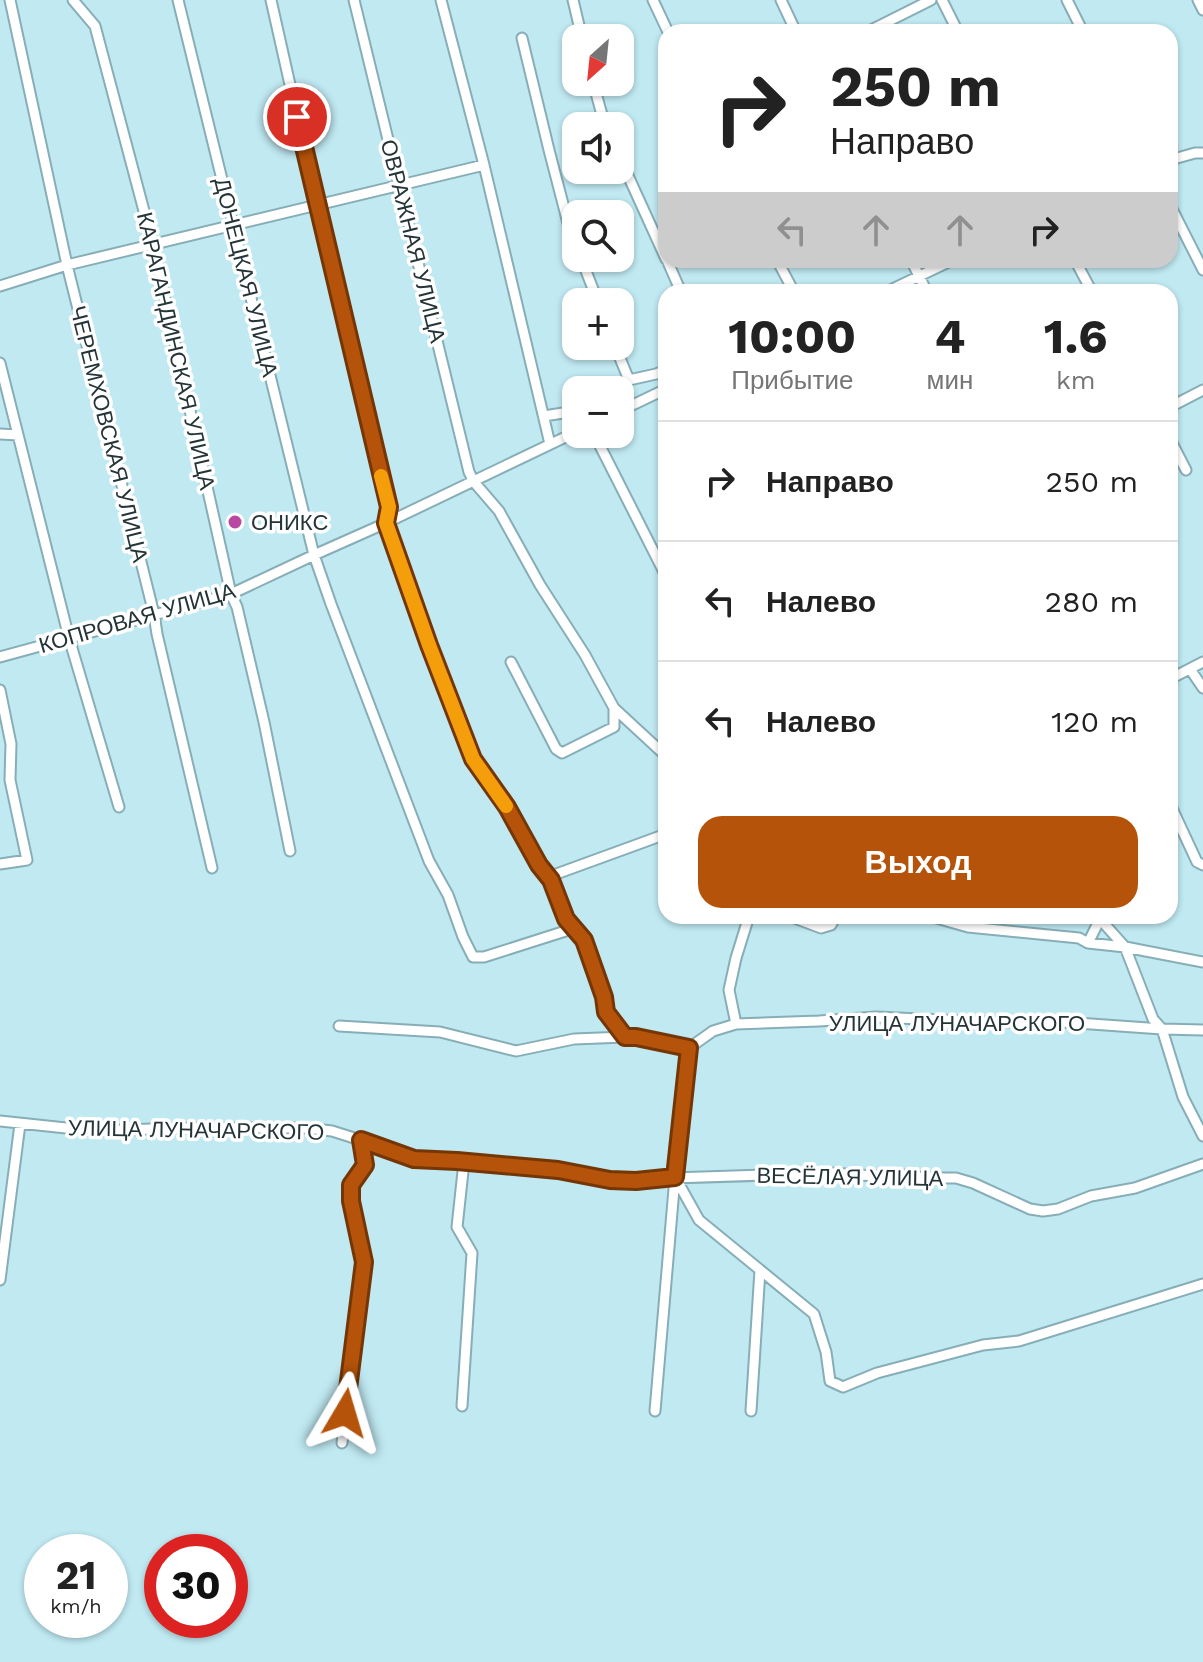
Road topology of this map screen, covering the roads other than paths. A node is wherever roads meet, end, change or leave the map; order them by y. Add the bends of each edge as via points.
1 (10, 0) edge
2 (73, 0) edge
3 (178, 0) edge
4 (271, 0) edge
5 (354, 0) edge
6 (441, 0) edge
7 (573, 0) edge
8 (653, 0) edge
9 (781, 0) edge
10 (931, 0) edge
11 (942, 0) edge
12 (1067, 0) edge
13 (1198, 0) edge
14 (1203, 10) edge
15 (579, 24) edge
16 (664, 24) edge
17 (792, 24) edge
18 (883, 24) edge
19 (954, 24) edge
20 (1079, 24) edge
21 (522, 38) dead end
22 (1203, 153) edge
23 (1178, 158) edge
24 (484, 165) junction
25 (632, 184) edge
26 (400, 185) junction
27 (562, 200) edge
28 (317, 205) junction
29 (1178, 221) edge
30 (232, 224) junction
31 (658, 241) edge
32 (153, 245) junction
33 (67, 265) junction
34 (915, 268) edge
35 (936, 268) edge
36 (1203, 270) edge
37 (919, 276) junction
38 (902, 284) edge
39 (923, 284) edge
40 (0, 286) edge
41 (0, 363) edge
42 (658, 373) edge
43 (634, 379) edge
44 (1203, 390) edge
45 (658, 393) edge
46 (1178, 403) edge
47 (634, 404) edge
48 (562, 413) edge
49 (544, 416) junction
50 (0, 434) edge
51 (18, 435) junction
52 (562, 438) edge
53 (550, 444) junction
54 (601, 448) edge
55 (1178, 454) edge
56 (1186, 470) dead end
57 (474, 482) junction
58 (386, 523) junction
59 (314, 555) junction
60 (658, 560) edge
61 (231, 594) junction
62 (154, 614) junction
63 (69, 638) junction
64 (0, 657) edge
65 (511, 662) dead end
66 (1203, 662) edge
67 (1190, 669) junction
68 (1178, 675) edge
69 (1203, 688) edge
70 (0, 690) edge
71 (614, 708) junction
72 (4, 722) edge
73 (0, 735) edge
74 (658, 749) edge
75 (119, 807) dead end
76 (1178, 821) edge
77 (658, 837) edge
78 (290, 851) dead end
79 (0, 864) edge
80 (1203, 865) edge
81 (212, 868) dead end
82 (549, 878) junction
83 (747, 924) edge
84 (810, 924) edge
85 (832, 924) edge
86 (957, 924) edge
87 (1096, 924) edge
88 (1104, 924) edge
89 (575, 928) junction
90 (1088, 943) junction
91 (1125, 947) junction
92 (1203, 962) edge
93 (736, 1024) junction
94 (339, 1026) dead end
95 (1162, 1029) junction
96 (1203, 1030) edge
97 (625, 1037) junction
98 (689, 1048) junction
99 (0, 1121) edge
100 (20, 1124) junction
101 (1203, 1136) edge
102 (361, 1140) junction
103 (464, 1162) junction
104 (1203, 1164) edge
105 (675, 1177) junction
106 (760, 1270) junction
107 (0, 1280) edge
108 (1203, 1284) edge
109 (462, 1406) dead end
110 (655, 1411) dead end
111 (751, 1411) dead end
112 (342, 1443) dead end

1 - 33 street, ЧЕРЕМХОВСКАЯ УЛИЦА
2 - 32 street, КАРАГАНДИНСКАЯ УЛИЦА via 95,26
3 - 30 street, ДОНЕЦКАЯ УЛИЦА
4 - 28 street
5 - 26 street, ОВРАЖНАЯ УЛИЦА
6 - 24 street
7 - 15 street
8 - 16 street
9 - 17 street
10 - 18 street
11 - 19 street
12 - 20 street
13 - 14 street
21 - 27 street
22 - 23 street
24 - 26 street
24 - 49 street
25 - 31 street
26 - 28 street
26 - 57 street, ОВРАЖНАЯ УЛИЦА
28 - 30 street
28 - 58 street via 389,507
29 - 36 street
30 - 32 street
30 - 59 street, ДОНЕЦКАЯ УЛИЦА
32 - 33 street
32 - 61 street, КАРАГАНДИНСКАЯ УЛИЦА
33 - 40 street
33 - 62 street, ЧЕРЕМХОВСКАЯ УЛИЦА
34 - 37 street
35 - 37 street
37 - 38 street
37 - 39 street
41 - 51 street
42 - 43 street
44 - 46 street
45 - 47 street
48 - 49 street
49 - 53 street
50 - 51 street
51 - 63 street
52 - 53 street, КОПРОВАЯ УЛИЦА
53 - 57 street, КОПРОВАЯ УЛИЦА
54 - 60 street
55 - 56 street
57 - 58 street, КОПРОВАЯ УЛИЦА
57 - 71 street via 499,511
58 - 59 street, КОПРОВАЯ УЛИЦА
58 - 82 street via 473,759
59 - 61 street, КОПРОВАЯ УЛИЦА
59 - 89 street, ДОНЕЦКАЯ УЛИЦА via 429,861 473,957
61 - 62 street, КОПРОВАЯ УЛИЦА
61 - 78 street, КАРАГАНДИНСКАЯ УЛИЦА
62 - 63 street, КОПРОВАЯ УЛИЦА
62 - 81 street, ЧЕРЕМХОВСКАЯ УЛИЦА
63 - 64 street, КОПРОВАЯ УЛИЦА
63 - 75 street
65 - 71 street via 562,753 614,727
66 - 67 street
67 - 68 street
67 - 69 street
70 - 72 street
71 - 74 street
72 - 73 street
72 - 79 street via 27,860
76 - 80 street
77 - 82 street
82 - 89 street
83 - 93 street via 729,990
84 - 85 street
86 - 90 street
87 - 90 street
88 - 91 street
89 - 97 street via 591,958 606,1012
90 - 91 street
91 - 92 street
91 - 95 street via 1153,1019
93 - 95 street, УЛИЦА ЛУНАЧАРСКОГО via 876,1017
93 - 98 street, УЛИЦА ЛУНАЧАРСКОГО via 713,1031
94 - 97 street via 440,1032 516,1051 574,1039
95 - 96 street, УЛИЦА ЛУНАЧАРСКОГО
95 - 101 street via 1183,1097
97 - 98 street
98 - 105 street
99 - 100 street, УЛИЦА ЛУНАЧАРСКОГО
100 - 102 street, УЛИЦА ЛУНАЧАРСКОГО via 94,1131 306,1128
100 - 107 street
102 - 103 street, УЛИЦА ЛУНАЧАРСКОГО via 414,1159
102 - 112 street via 365,1165 351,1185 351,1201 364,1262
103 - 105 street, УЛИЦА ЛУНАЧАРСКОГО via 610,1180
103 - 109 street via 457,1227 472,1253
104 - 105 street, ВЕСЁЛАЯ УЛИЦА via 1043,1211 956,1178 831,1173
105 - 106 street via 699,1220
105 - 110 street
106 - 108 street via 814,1314 830,1381 843,1387 983,1345 1019,1341
106 - 111 street

